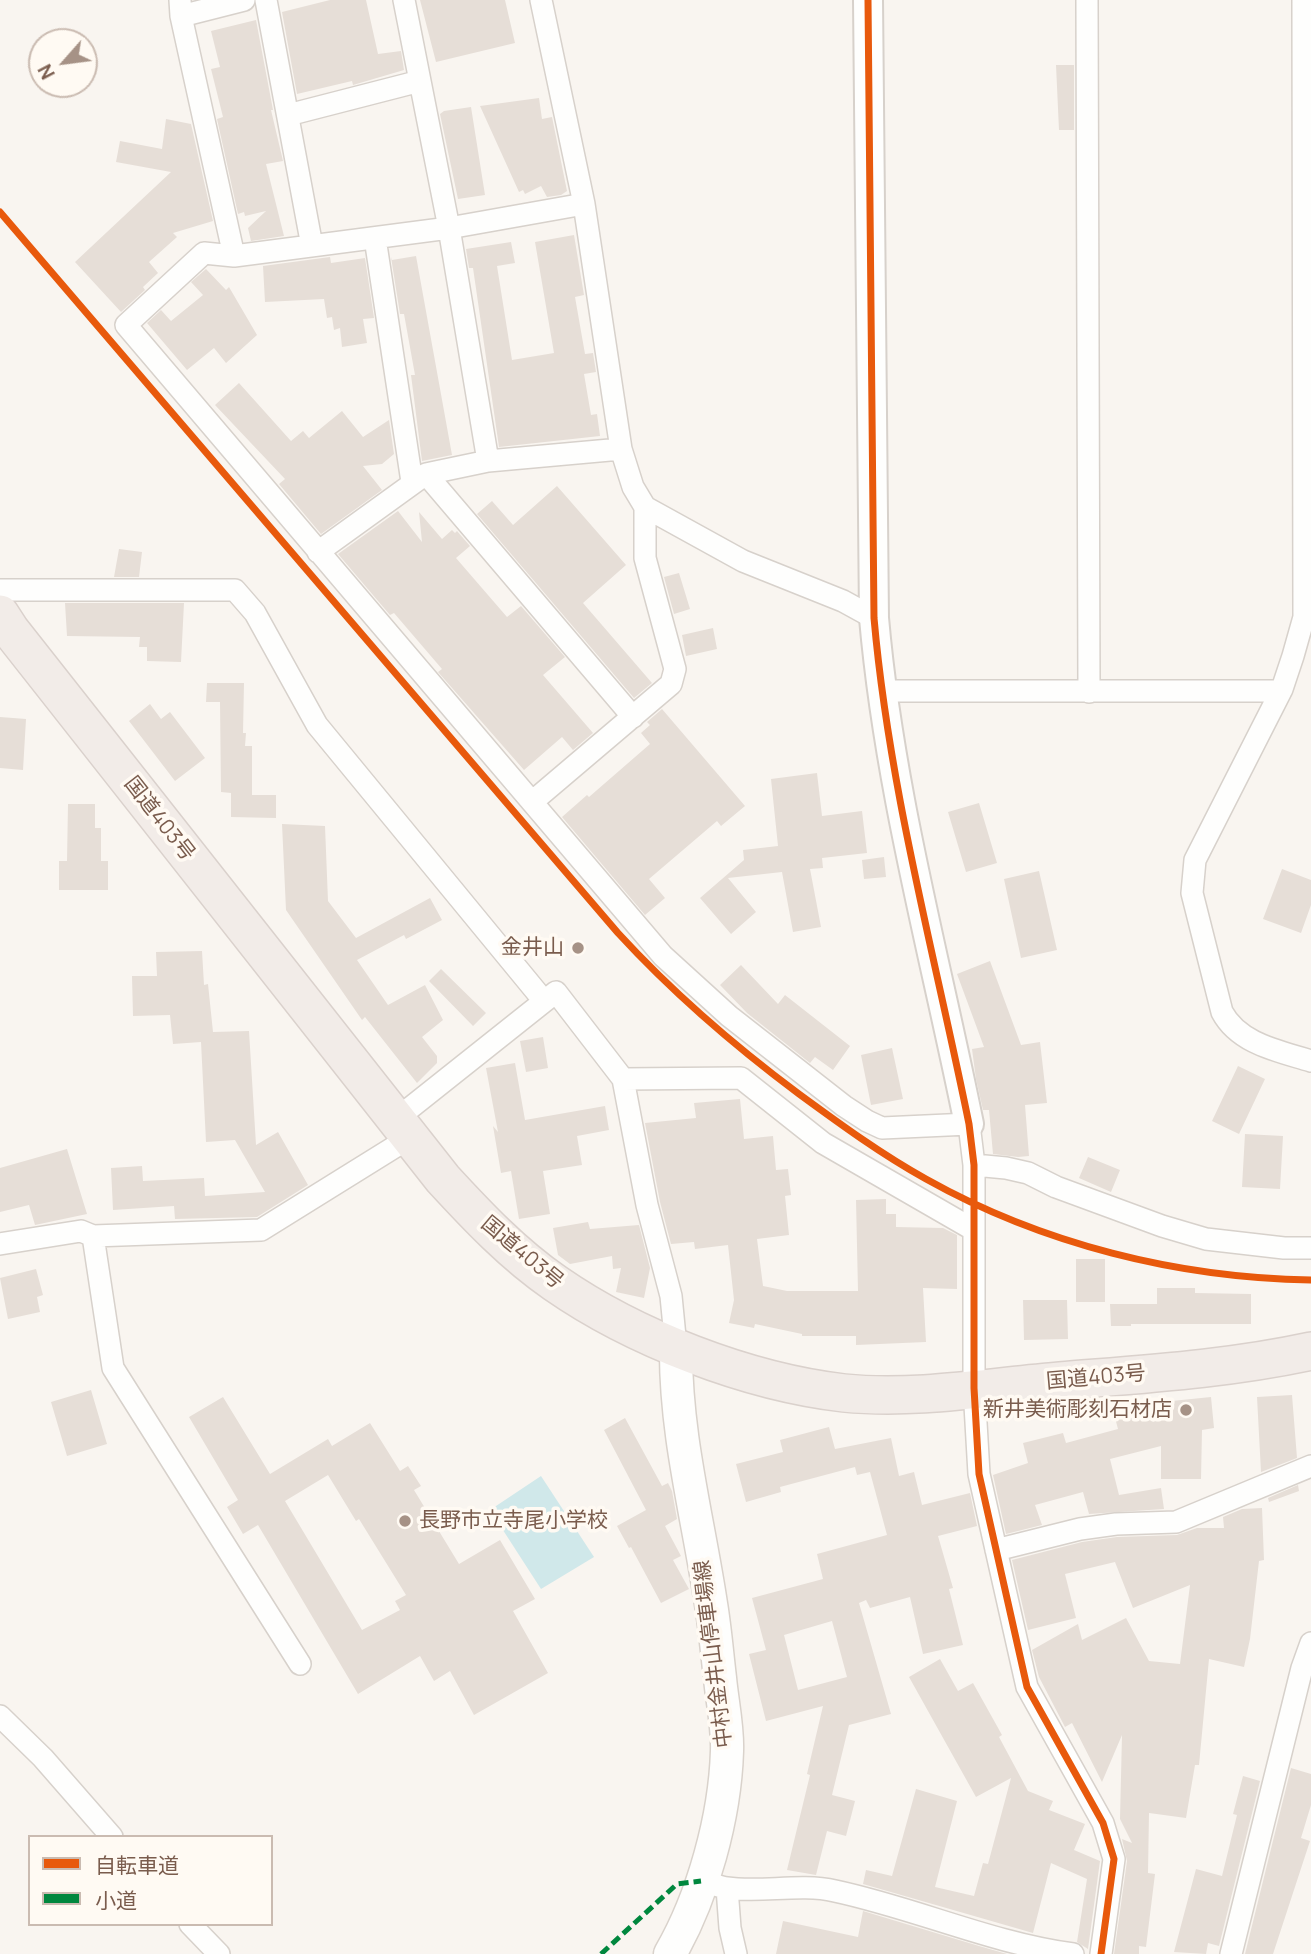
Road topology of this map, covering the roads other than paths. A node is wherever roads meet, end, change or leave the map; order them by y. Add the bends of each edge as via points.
1 (244, 0) edge
2 (267, 0) edge
3 (404, 0) edge
4 (541, 0) edge
5 (868, 0) edge
6 (1087, 0) edge
7 (1303, 0) edge
8 (181, 8) edge
9 (420, 81) junction
10 (288, 115) junction
11 (584, 204) junction
12 (449, 228) junction
13 (375, 237) junction
14 (312, 246) junction
15 (234, 256) junction
16 (621, 449) junction
17 (488, 461) junction
18 (419, 478) junction
19 (645, 507) junction
20 (318, 552) junction
21 (0, 590) edge
22 (0, 614) edge
23 (874, 618) junction
24 (880, 691) junction
25 (1280, 691) junction
26 (1089, 692) junction
27 (633, 717) junction
28 (532, 802) junction
29 (544, 1001) junction
30 (1311, 1061) edge
31 (623, 1079) junction
32 (969, 1124) junction
33 (402, 1129) junction
34 (974, 1166) junction
35 (974, 1230) junction
36 (93, 1236) junction
37 (0, 1244) edge
38 (1311, 1248) edge
39 (676, 1347) junction
40 (1311, 1351) edge
41 (974, 1388) junction
42 (1311, 1466) edge
43 (996, 1550) junction
44 (1311, 1643) edge
45 (300, 1664) dead end
46 (0, 1716) edge
47 (111, 1835) edge
48 (714, 1885) junction
49 (192, 1926) edge
50 (219, 1954) edge
51 (670, 1954) edge
52 (736, 1954) edge
53 (1073, 1954) edge
54 (1101, 1954) edge
55 (1231, 1954) edge

1 - 8 street
2 - 10 street
3 - 9 street
4 - 11 street
5 - 23 street
6 - 26 street
7 - 25 street via 1304,617
8 - 15 street
9 - 10 street
9 - 12 street
10 - 14 street
11 - 12 street
11 - 16 street
12 - 13 street
12 - 17 street
13 - 14 street
13 - 18 street
14 - 15 street
15 - 20 street via 204,253 126,325
16 - 17 street
16 - 19 street
17 - 18 street
18 - 20 street
18 - 27 street
19 - 23 street via 743,561
19 - 27 street via 645,558 675,670 671,684
20 - 28 street
21 - 29 street via 235,590 255,613 317,725
22 - 33 highway, 国道403号
23 - 24 street
24 - 26 street
24 - 32 street via 901,811
25 - 26 street
25 - 30 street via 1201,844 1192,893 1228,1023 1253,1041
27 - 28 street
28 - 32 street via 663,956 729,1016 844,1106 882,1128
29 - 31 street via 556,992
29 - 33 street
31 - 35 street via 741,1078 823,1143
31 - 39 street via 671,1296
32 - 34 street
33 - 36 street via 261,1230
33 - 39 highway, 国道403号 via 480,1219 554,1282 629,1327
34 - 35 street
34 - 38 street via 1028,1173 1206,1239
35 - 41 street
36 - 37 street via 81,1231
36 - 45 street via 113,1368
39 - 41 highway, 国道403号 via 744,1372 845,1393 903,1395
39 - 48 main road, 中村金井山停車場線 via 683,1451 712,1605 727,1750
40 - 41 highway, 国道403号 via 1209,1369
41 - 43 street via 979,1474
42 - 43 street via 1176,1522 1116,1524
43 - 54 street via 1027,1687 1103,1823 1115,1859
44 - 55 street
46 - 47 street
48 - 51 main road, 中村金井山停車場線
48 - 52 street
48 - 53 street via 832,1890 1006,1941
49 - 50 street

